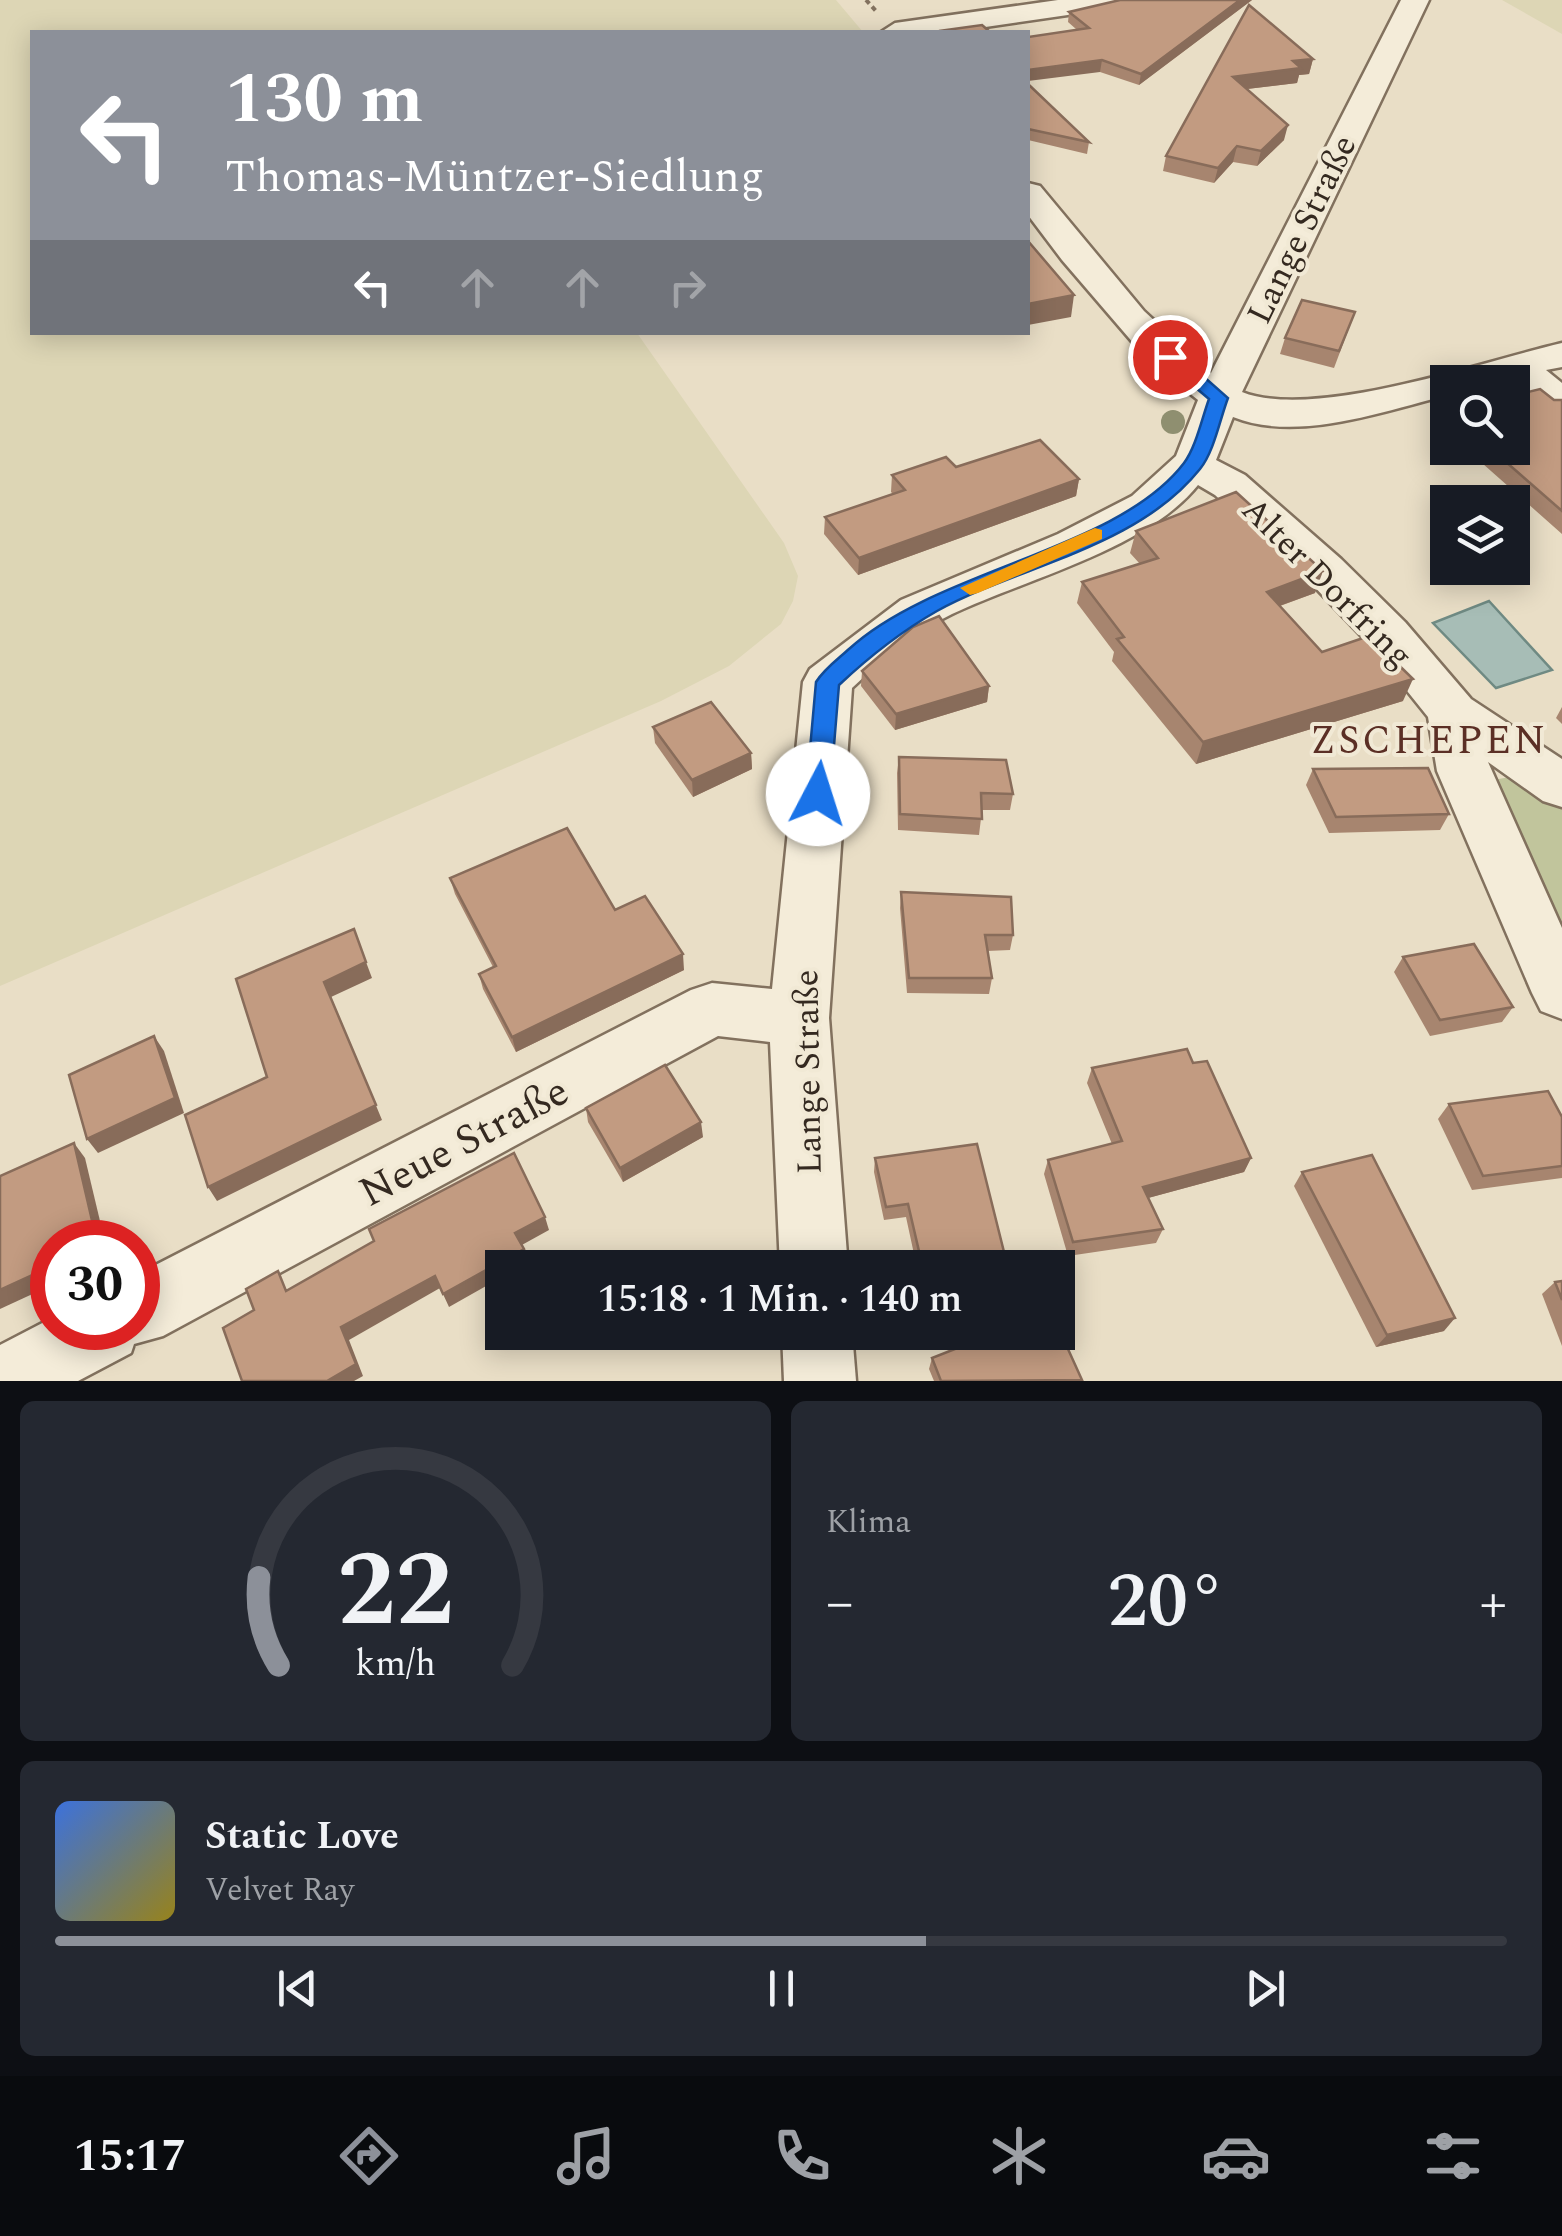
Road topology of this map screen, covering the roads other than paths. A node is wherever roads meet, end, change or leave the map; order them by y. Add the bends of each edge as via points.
1 (1116, 0) edge
2 (1415, 0) edge
3 (909, 30) edge
4 (1030, 195) edge
5 (1562, 354) edge
6 (1516, 365) edge
7 (1530, 377) edge
8 (1430, 385) edge
9 (1219, 398) junction
10 (1562, 403) edge
11 (1193, 465) junction
12 (1452, 712) junction
13 (1562, 786) edge
14 (1562, 993) edge
15 (798, 1018) junction
16 (813, 1250) edge
17 (160, 1299) edge
18 (64, 1350) edge
19 (818, 1350) edge
20 (4, 1381) edge
21 (820, 1381) edge

1 - 3 street
2 - 9 street, Lange Straße
4 - 9 street via 1146,337
5 - 6 street
7 - 10 street
8 - 9 street via 1278,414
9 - 11 street, Lange Straße
11 - 12 street, Alter Dorfring via 1230,485 1325,570
11 - 15 street, Lange Straße via 1150,504 1096,534 874,639 828,682
12 - 13 street, Alter Dorfring
12 - 14 street, Alter Dorfring via 1463,771
15 - 16 street, Lange Straße
15 - 17 street, Neue Straße via 712,1009
18 - 20 street
19 - 21 street

